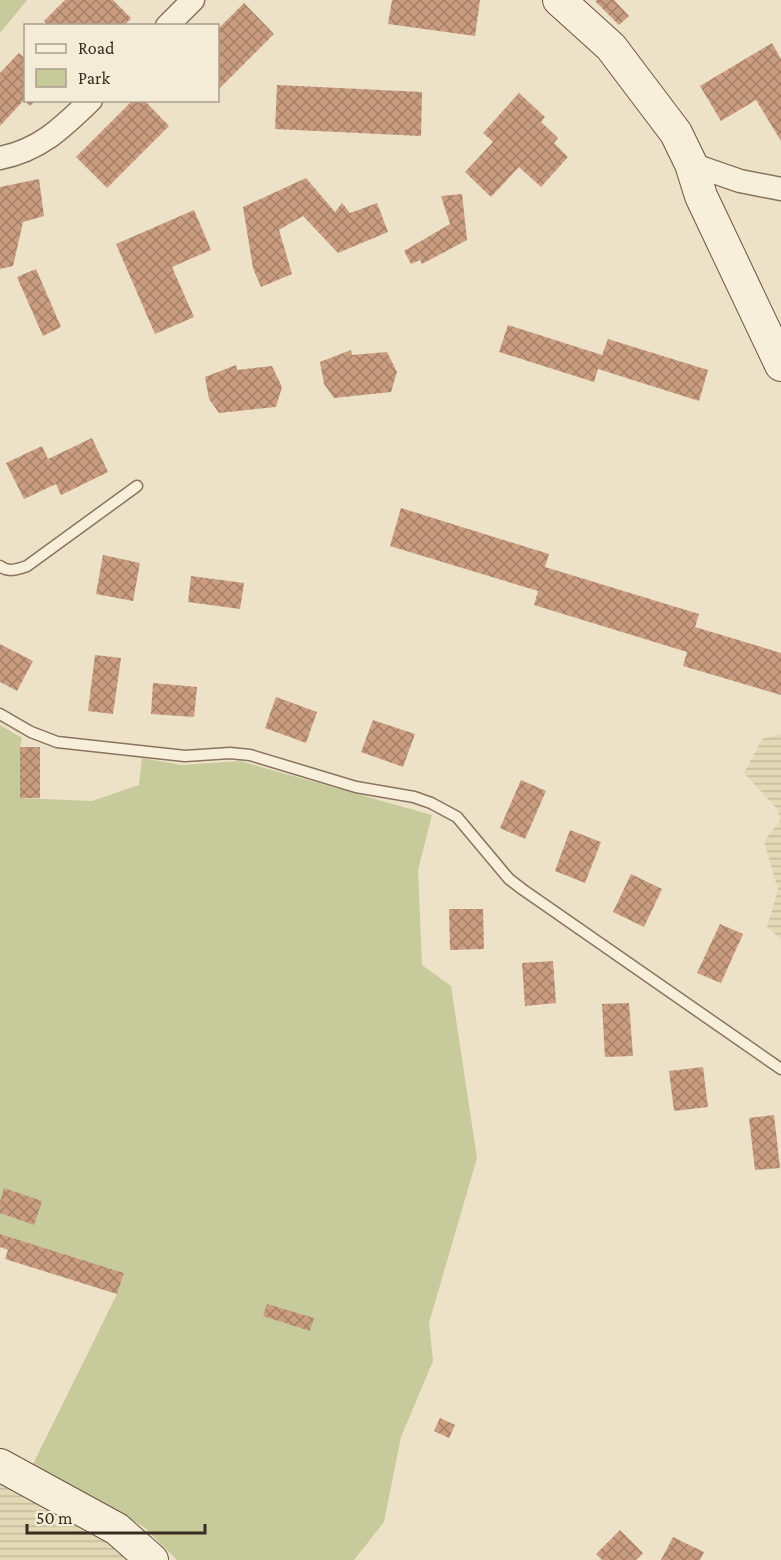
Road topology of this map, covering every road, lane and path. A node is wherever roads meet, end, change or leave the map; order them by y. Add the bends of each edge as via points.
1 (193, 0) edge
2 (559, 0) edge
3 (169, 24) edge
4 (89, 102) edge
5 (0, 158) edge
6 (691, 165) junction
7 (781, 189) edge
8 (781, 365) edge
9 (136, 486) dead end
10 (0, 566) edge
11 (0, 714) edge
12 (781, 1069) edge
13 (0, 1465) edge
14 (152, 1560) edge

1 - 3 street
2 - 6 street via 625,63 676,133
4 - 5 street via 60,131 37,146
6 - 7 street
6 - 8 street via 701,196
9 - 10 lane via 27,566 14,570
11 - 12 lane via 57,742 184,756 250,755 356,787 431,803 456,818 522,889
13 - 14 street via 117,1530

